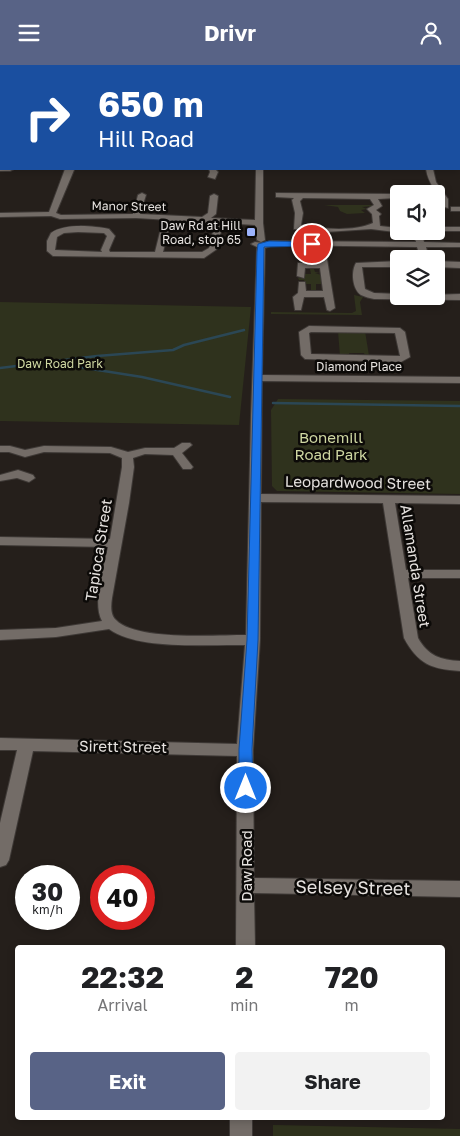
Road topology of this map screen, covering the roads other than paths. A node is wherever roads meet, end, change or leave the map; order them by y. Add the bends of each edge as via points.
1 (70, 170) edge
2 (260, 170) edge
3 (429, 170) edge
4 (434, 185) edge
5 (142, 195) dead end
6 (214, 195) dead end
7 (279, 195) dead end
8 (301, 196) junction
9 (390, 196) edge
10 (373, 197) junction
11 (0, 215) edge
12 (52, 215) junction
13 (136, 216) junction
14 (205, 219) junction
15 (62, 221) dead end
16 (116, 221) dead end
17 (172, 222) dead end
18 (219, 222) junction
19 (259, 223) junction
20 (300, 227) junction
21 (374, 227) junction
22 (284, 229) dead end
23 (390, 229) edge
24 (445, 229) edge
25 (460, 229) edge
26 (60, 231) junction
27 (106, 231) junction
28 (420, 240) edge
29 (264, 243) junction
30 (421, 245) junction
31 (460, 245) edge
32 (422, 250) edge
33 (106, 253) junction
34 (295, 253) dead end
35 (322, 253) dead end
36 (158, 255) junction
37 (390, 264) edge
38 (445, 264) edge
39 (301, 265) junction
40 (323, 265) junction
41 (460, 265) edge
42 (302, 294) junction
43 (327, 294) junction
44 (390, 297) edge
45 (445, 297) edge
46 (460, 297) edge
47 (298, 308) dead end
48 (330, 308) dead end
49 (376, 358) junction
50 (258, 378) junction
51 (380, 379) junction
52 (460, 380) edge
53 (0, 449) edge
54 (26, 454) junction
55 (127, 455) junction
56 (187, 467) dead end
57 (1, 478) edge
58 (255, 498) junction
59 (388, 499) junction
60 (460, 500) edge
61 (0, 541) edge
62 (115, 543) junction
63 (400, 574) junction
64 (460, 575) edge
65 (111, 624) junction
66 (0, 635) edge
67 (252, 640) junction
68 (460, 666) edge
69 (0, 743) edge
70 (27, 744) junction
71 (245, 749) junction
72 (0, 860) edge
73 (246, 885) junction
74 (460, 889) edge
75 (245, 945) edge
76 (241, 1120) edge
77 (241, 1136) edge

1 - 12 street
2 - 19 street, Daw Road
3 - 4 street
5 - 13 street
6 - 14 street via 212,215
7 - 8 street
8 - 10 street
8 - 20 street via 296,200 297,225
9 - 10 street
10 - 21 street via 378,206 371,209 377,214
11 - 12 street, Manor Street
12 - 13 street, Manor Street
13 - 14 street, Manor Street
14 - 18 street, Manor Street
15 - 26 street via 56,228
16 - 27 street
17 - 36 street via 164,232
18 - 19 street, Manor Street
18 - 36 street via 213,249 208,254
19 - 29 street, Daw Road
20 - 21 street
20 - 22 street
21 - 23 street
24 - 25 street
26 - 27 street
26 - 33 street via 52,238 52,253
27 - 33 street via 110,235
28 - 30 street
29 - 30 street
29 - 50 street, Daw Road
30 - 31 street
30 - 32 street
33 - 36 street
34 - 39 street via 296,262
35 - 40 street
37 - 44 street via 359,265 356,268 364,295
38 - 41 street
39 - 40 street
39 - 42 street
40 - 43 street
42 - 43 street
42 - 47 street via 298,297
43 - 48 street
45 - 46 street
49 - 49 street via 309,357 306,355 304,332 309,329 393,329 400,332 405,357
49 - 51 street
50 - 51 street, Diamond Place
50 - 58 street, Daw Road
51 - 52 street, Diamond Place
53 - 54 street
54 - 55 street via 44,449 111,450
54 - 57 street via 23,476
55 - 56 street via 181,449
55 - 62 street, Tapioca Street via 129,462
58 - 59 street, Leopardwood Street
58 - 67 street, Daw Road
59 - 60 street, Leopardwood Street
59 - 63 street, Allamanda Street
61 - 62 street
62 - 65 street, Tapioca Street via 104,612
63 - 64 street
63 - 68 street, Allamanda Street via 411,638 418,651 444,665
65 - 66 street via 70,633
65 - 67 street via 136,637
67 - 71 street, Daw Road
69 - 70 street, Sirett Street
70 - 71 street, Sirett Street
70 - 72 street
71 - 73 street, Daw Road
73 - 74 street, Selsey Street
73 - 75 street, Daw Road
76 - 77 street

